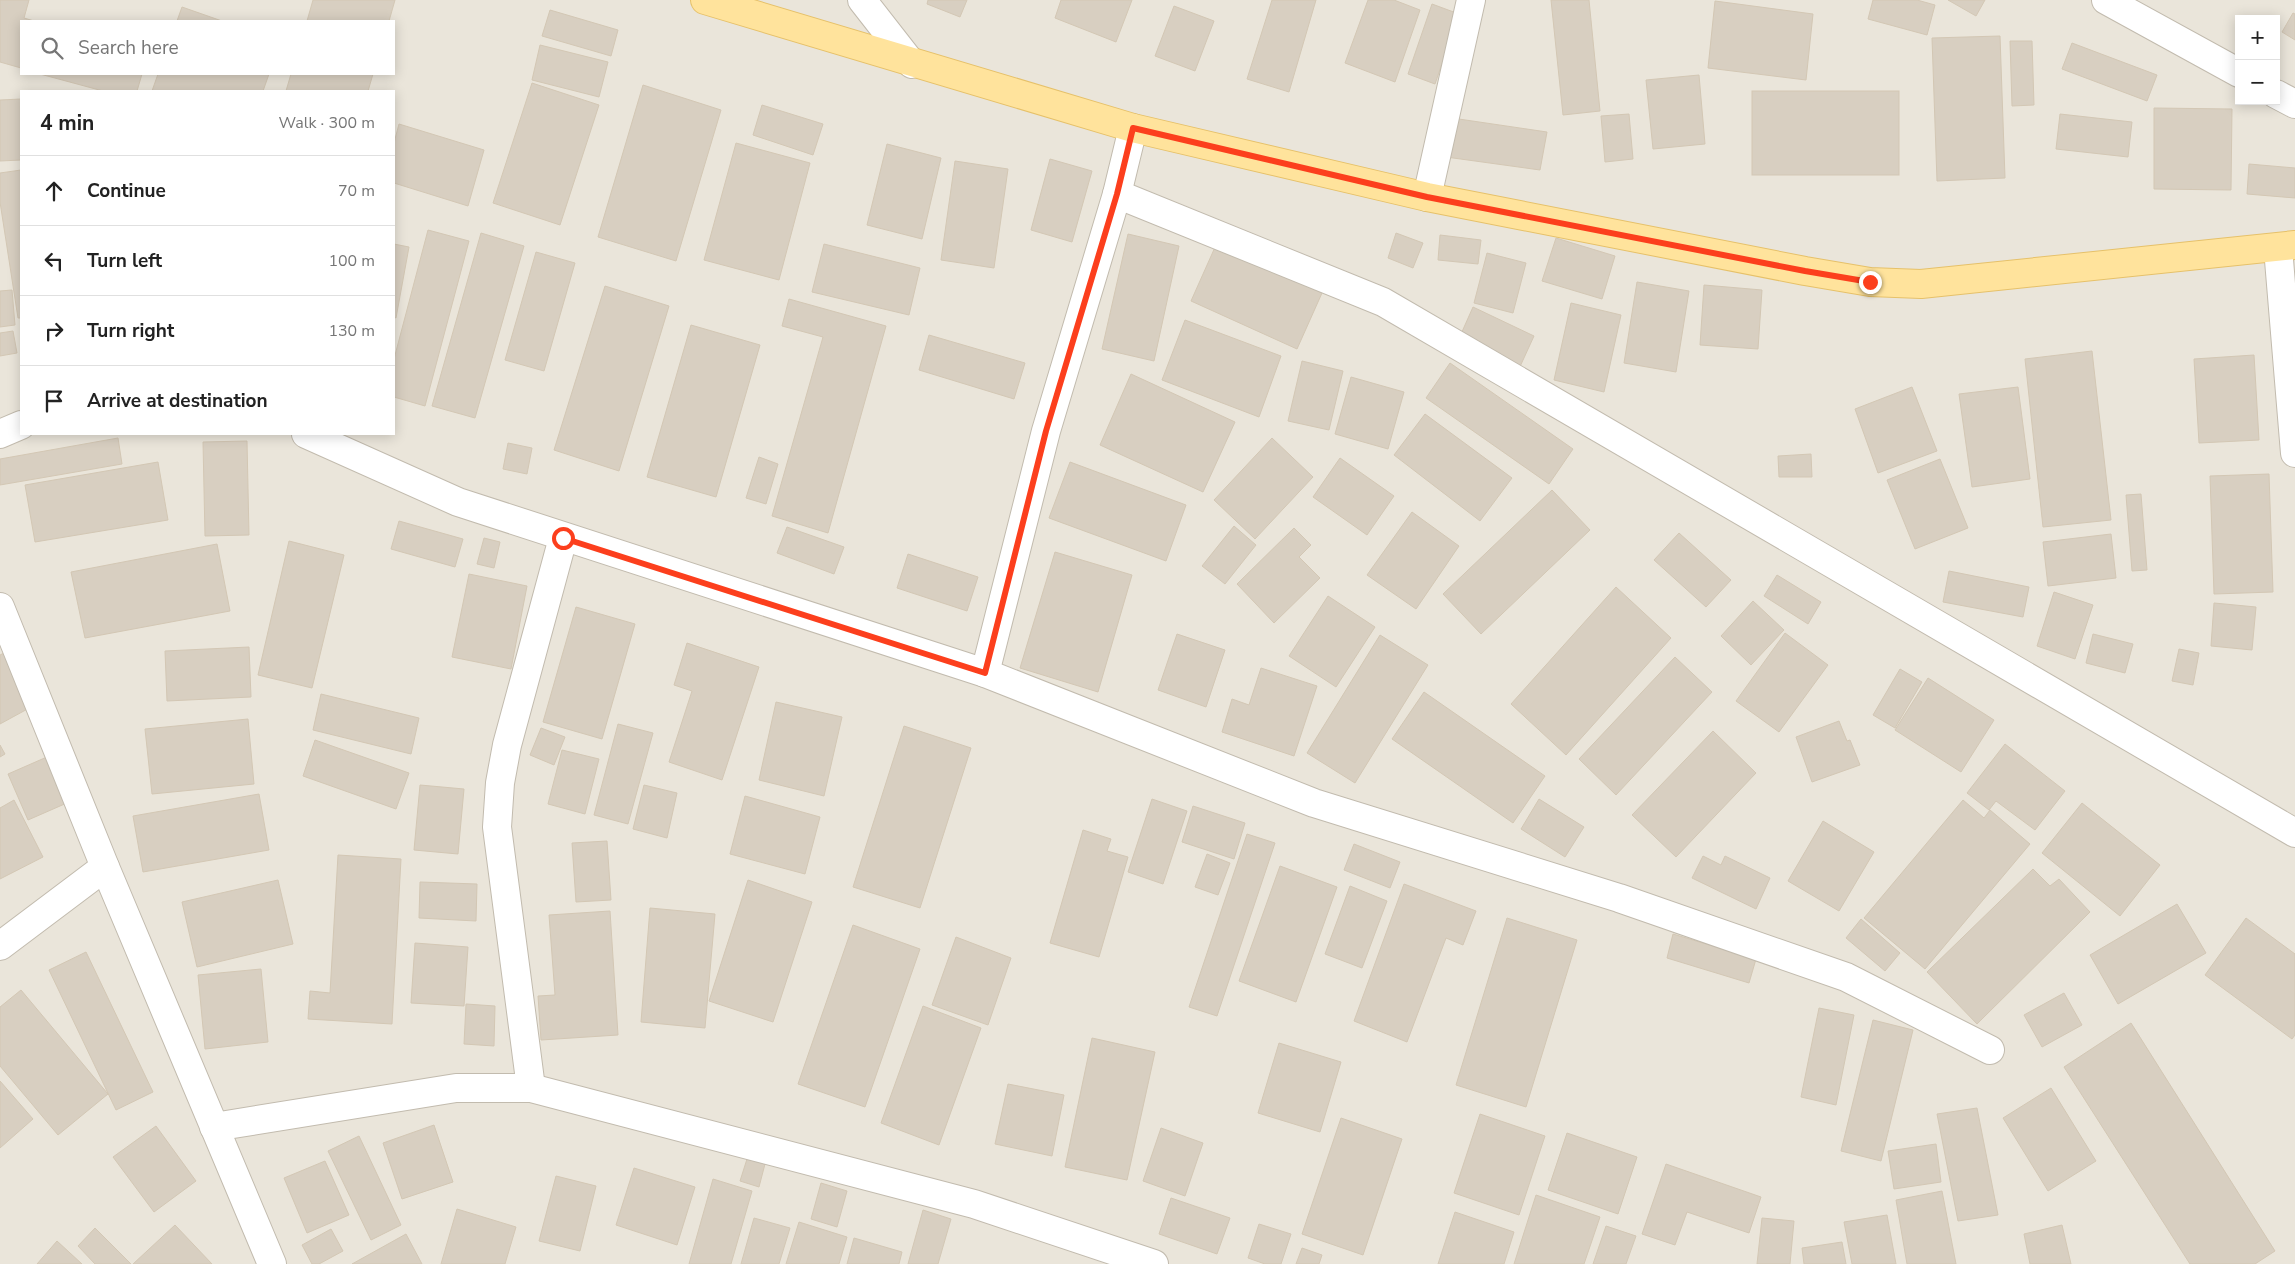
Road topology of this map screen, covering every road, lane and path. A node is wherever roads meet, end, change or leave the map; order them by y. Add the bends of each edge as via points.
1 (706, 0) edge
2 (862, 0) edge
3 (1470, 0) edge
4 (2106, 0) edge
5 (912, 64) junction
6 (2235, 71) edge
7 (2280, 96) edge
8 (2295, 104) edge
9 (1133, 128) junction
10 (1117, 194) junction
11 (1427, 197) junction
12 (2287, 246) edge
13 (20, 425) edge
14 (0, 434) edge
15 (308, 435) edge
16 (2295, 452) edge
17 (563, 538) junction
18 (0, 607) edge
19 (985, 673) junction
20 (2295, 833) edge
21 (105, 866) junction
22 (0, 946) edge
23 (1990, 1050) dead end
24 (530, 1088) junction
25 (214, 1127) junction
26 (272, 1264) edge
27 (1154, 1264) edge

1 - 5 main road
2 - 5 street
3 - 11 street
4 - 6 street
5 - 9 main road
7 - 8 street
9 - 10 street
9 - 11 main road
10 - 19 street via 1046,431
10 - 20 street via 1383,302
11 - 12 main road via 1870,282 1921,284
12 - 16 street
13 - 14 street
15 - 17 street via 458,502
17 - 19 street
17 - 24 street via 507,745 500,783 498,827
18 - 21 street
19 - 23 street via 1314,803 1619,898 1846,978
21 - 22 street
21 - 25 street
24 - 25 street via 456,1088
24 - 27 street via 974,1204
25 - 26 street

